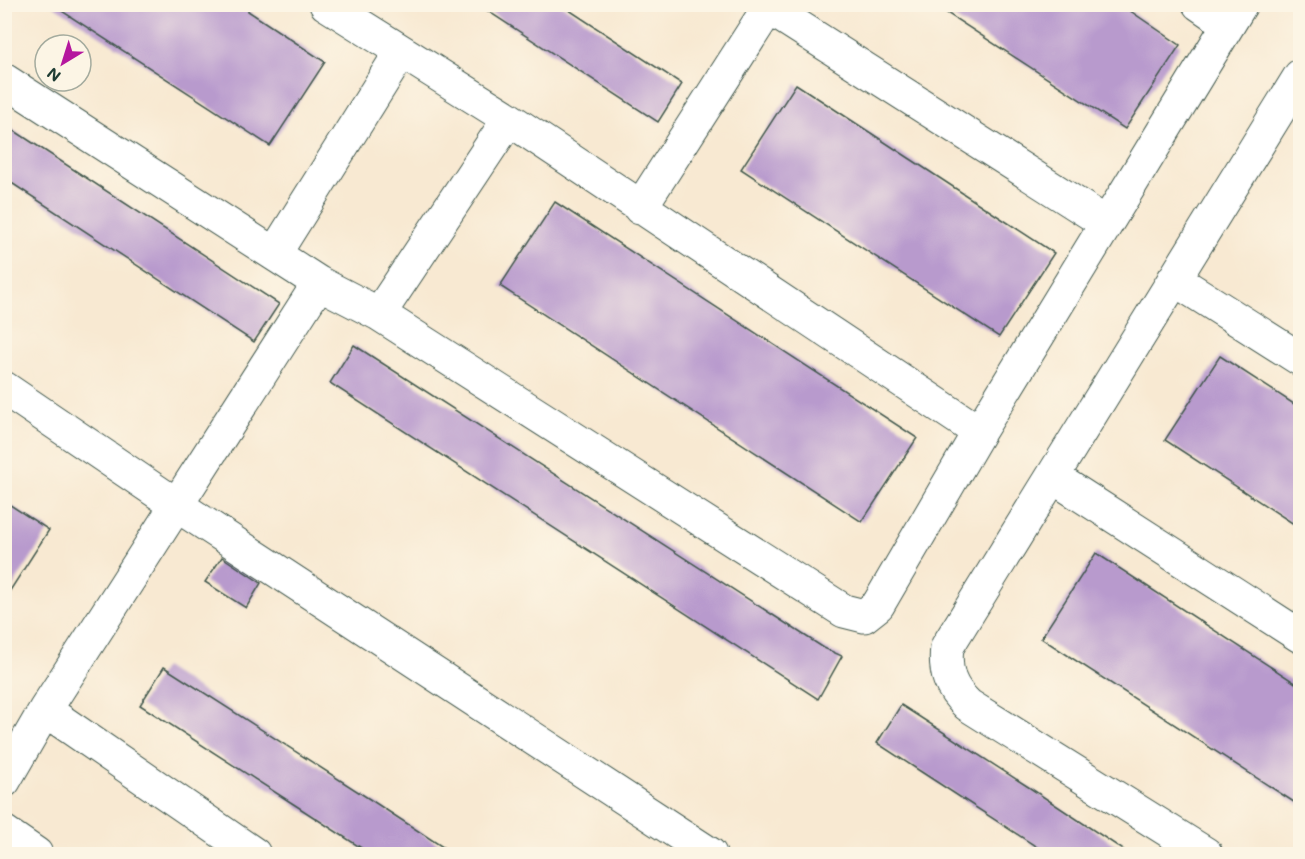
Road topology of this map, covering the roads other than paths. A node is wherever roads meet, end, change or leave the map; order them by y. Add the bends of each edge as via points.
1 (326, 4) edge
2 (1199, 4) edge
3 (768, 6) edge
4 (1234, 14) edge
5 (401, 52) junction
6 (1300, 76) edge
7 (4, 80) edge
8 (509, 119) junction
9 (640, 207) junction
10 (1106, 223) junction
11 (275, 253) junction
12 (1174, 279) junction
13 (319, 283) junction
14 (379, 314) junction
15 (1300, 359) edge
16 (4, 388) edge
17 (979, 432) junction
18 (1053, 477) junction
19 (178, 506) junction
20 (1300, 636) edge
21 (45, 710) junction
22 (4, 781) edge
23 (4, 832) edge
24 (36, 855) edge
25 (255, 855) edge
26 (710, 855) edge
27 (1206, 855) edge

1 - 5 street
2 - 4 street
3 - 9 street
3 - 10 street
4 - 10 street
5 - 8 street
5 - 11 street
6 - 12 street
7 - 11 street
8 - 9 street
8 - 14 street
9 - 17 street
10 - 17 street
11 - 13 street
12 - 15 street
12 - 18 street
13 - 14 street
13 - 19 street
14 - 17 street via 844,611 864,616 878,605
16 - 19 street
18 - 20 street
18 - 27 street via 947,647 949,681 968,705
19 - 21 street
19 - 26 street
21 - 22 street
21 - 25 street
23 - 24 street

